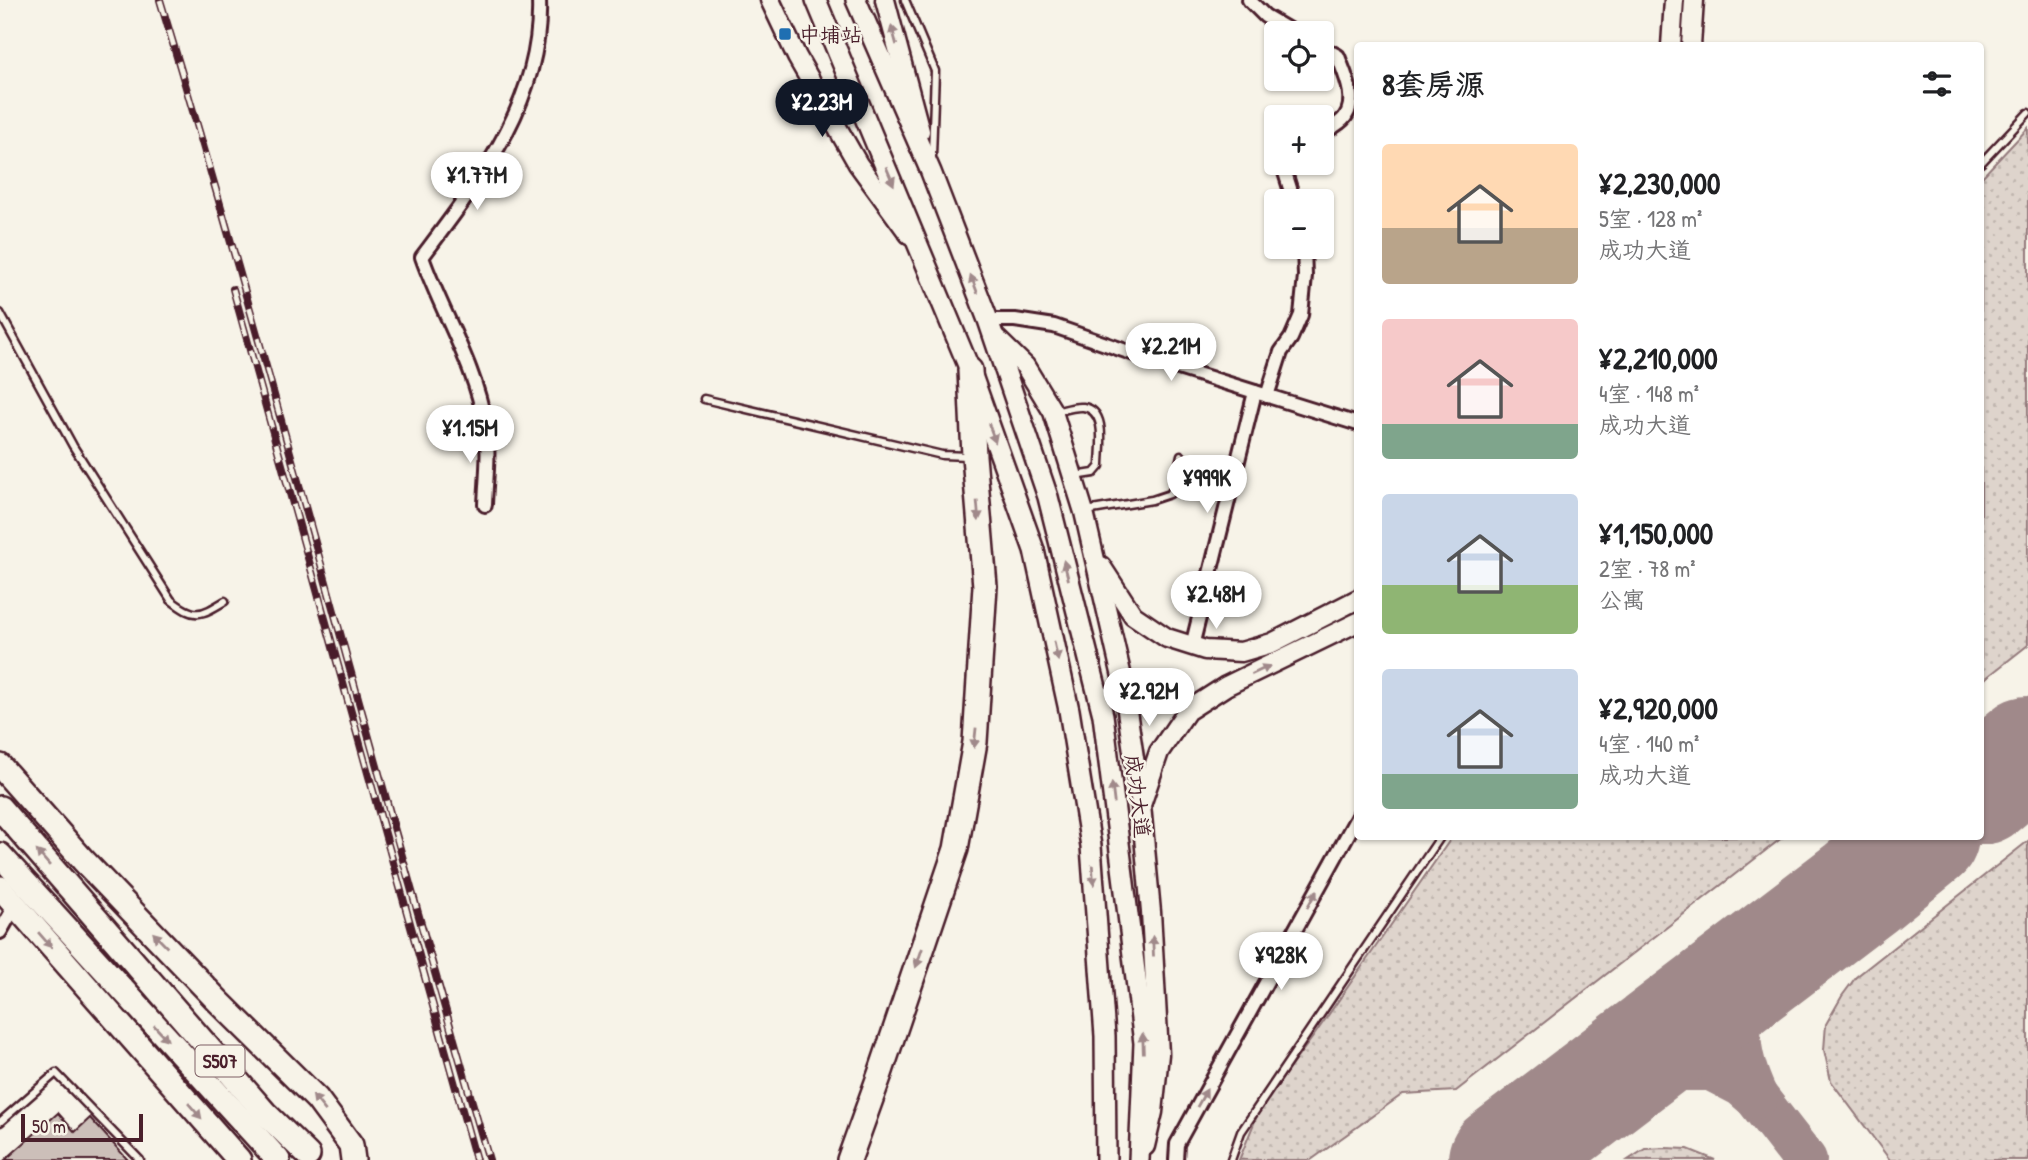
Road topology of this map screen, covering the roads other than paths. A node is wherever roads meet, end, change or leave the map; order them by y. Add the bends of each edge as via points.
1 (539, 0) edge
2 (770, 0) edge
3 (817, 0) edge
4 (856, 0) edge
5 (885, 0) edge
6 (905, 0) edge
7 (1250, 0) edge
8 (1674, 0) edge
9 (1693, 0) edge
10 (1274, 21) edge
11 (1671, 42) edge
12 (1691, 42) edge
13 (1334, 53) edge
14 (2028, 113) edge
15 (1334, 126) edge
16 (1984, 160) edge
17 (930, 172) junction
18 (921, 251) junction
19 (1305, 259) edge
20 (0, 313) edge
21 (991, 328) junction
22 (970, 370) junction
23 (1261, 394) junction
24 (704, 399) dead end
25 (1053, 412) junction
26 (1354, 423) edge
27 (1181, 455) dead end
28 (974, 456) junction
29 (1073, 477) junction
30 (485, 505) dead end
31 (1084, 512) junction
32 (1095, 556) junction
33 (225, 601) dead end
34 (1354, 601) edge
35 (1354, 624) edge
36 (1192, 646) junction
37 (0, 766) edge
38 (1141, 805) junction
39 (0, 808) edge
40 (1354, 823) edge
41 (1438, 840) edge
42 (0, 855) edge
43 (8, 897) edge
44 (0, 932) edge
45 (0, 1122) edge
46 (308, 1155) dead end
47 (140, 1160) edge
48 (239, 1160) edge
49 (278, 1160) edge
50 (353, 1160) edge
51 (849, 1160) edge
52 (1106, 1160) edge
53 (1140, 1160) edge
54 (1176, 1160) edge
55 (1231, 1160) edge

1 - 30 street via 536,40 521,103 494,158 422,257 470,365 480,403 487,441
2 - 18 main road via 859,164
3 -> 18 main road
4 - 17 main road
17 -> 5 main road
6 - 17 lane via 936,71
7 - 10 street
8 - 11 main road
9 - 12 main road
13 - 15 street via 1349,89 1350,104 1344,119
14 - 16 lane
21 -> 17 main road
18 - 22 main road
19 - 23 street via 1301,315
20 - 33 lane via 73,446 171,600 187,613 205,613
21 - 23 street via 1016,320 1054,326
21 - 25 main road, 成功大道 via 1025,366
53 -> 21 main road via 1144,1043 1103,715 1048,498
22 - 28 highway
22 -> 52 main road via 1034,550 1069,710 1091,846 1105,1036
23 - 26 street
23 - 36 street
24 - 28 lane via 942,455
25 - 29 main road, 成功大道
25 - 29 lane via 1081,407 1099,419 1100,466 1094,473
27 - 31 lane via 1170,494
28 -> 51 highway via 985,586 975,742 956,849
29 - 31 main road, 成功大道
31 - 32 main road, 成功大道
32 - 36 main road via 1133,615 1167,638
32 - 38 main road, 成功大道 via 1122,677
34 - 36 main road via 1272,643 1241,652
38 -> 35 main road via 1159,752 1188,711 1226,686
50 -> 37 highway via 351,1145 317,1099 83,860
53 -> 38 main road, 成功大道 via 1153,1112 1159,1054
46 -> 39 highway, S507 via 265,1113
54 -> 40 street via 1177,1144
41 - 55 lane via 1241,1132
42 -> 49 highway, S507
43 - 44 street
43 -> 48 highway
45 - 47 lane via 56,1073

